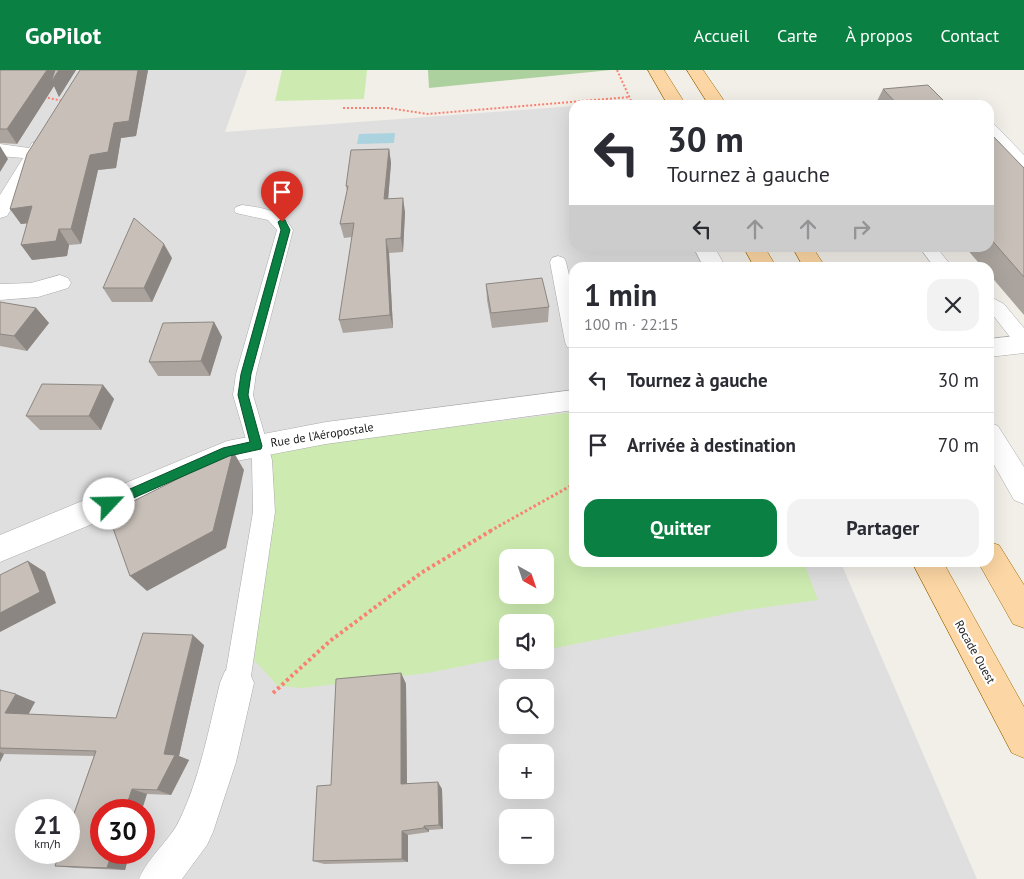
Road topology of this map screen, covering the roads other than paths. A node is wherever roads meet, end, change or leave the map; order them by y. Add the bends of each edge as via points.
1 (656, 70) edge
2 (695, 70) edge
3 (674, 100) edge
4 (715, 100) edge
5 (66, 102) edge
6 (994, 132) edge
7 (0, 150) edge
8 (34, 154) junction
9 (1024, 163) edge
10 (242, 210) dead end
11 (0, 212) edge
12 (931, 252) edge
13 (558, 262) dead end
14 (939, 262) edge
15 (60, 283) dead end
16 (0, 292) edge
17 (994, 305) edge
18 (569, 317) edge
19 (1024, 342) edge
20 (994, 347) edge
21 (569, 401) edge
22 (994, 441) edge
23 (257, 446) junction
24 (1024, 492) edge
25 (0, 548) edge
26 (994, 563) edge
27 (930, 567) edge
28 (1024, 613) edge
29 (237, 683) joint
30 (1024, 741) edge
31 (158, 879) edge

1 - 3 main road
2 - 4 main road
5 - 8 street
6 - 9 lane
7 - 8 street
8 - 11 street
10 - 23 lane via 271,216 282,222 285,230 243,395
12 - 14 lane
13 - 18 lane
15 - 16 street via 26,292
17 - 19 lane
19 - 20 street
21 - 23 street, Rue de l'Aéropostale via 326,433
22 - 24 street
23 - 25 street, Rue de l'Aéropostale via 227,452
23 - 29 lane via 262,460 264,512
26 - 28 main road
27 - 30 main road, Rocade Ouest
29 - 31 street via 218,762 194,832

